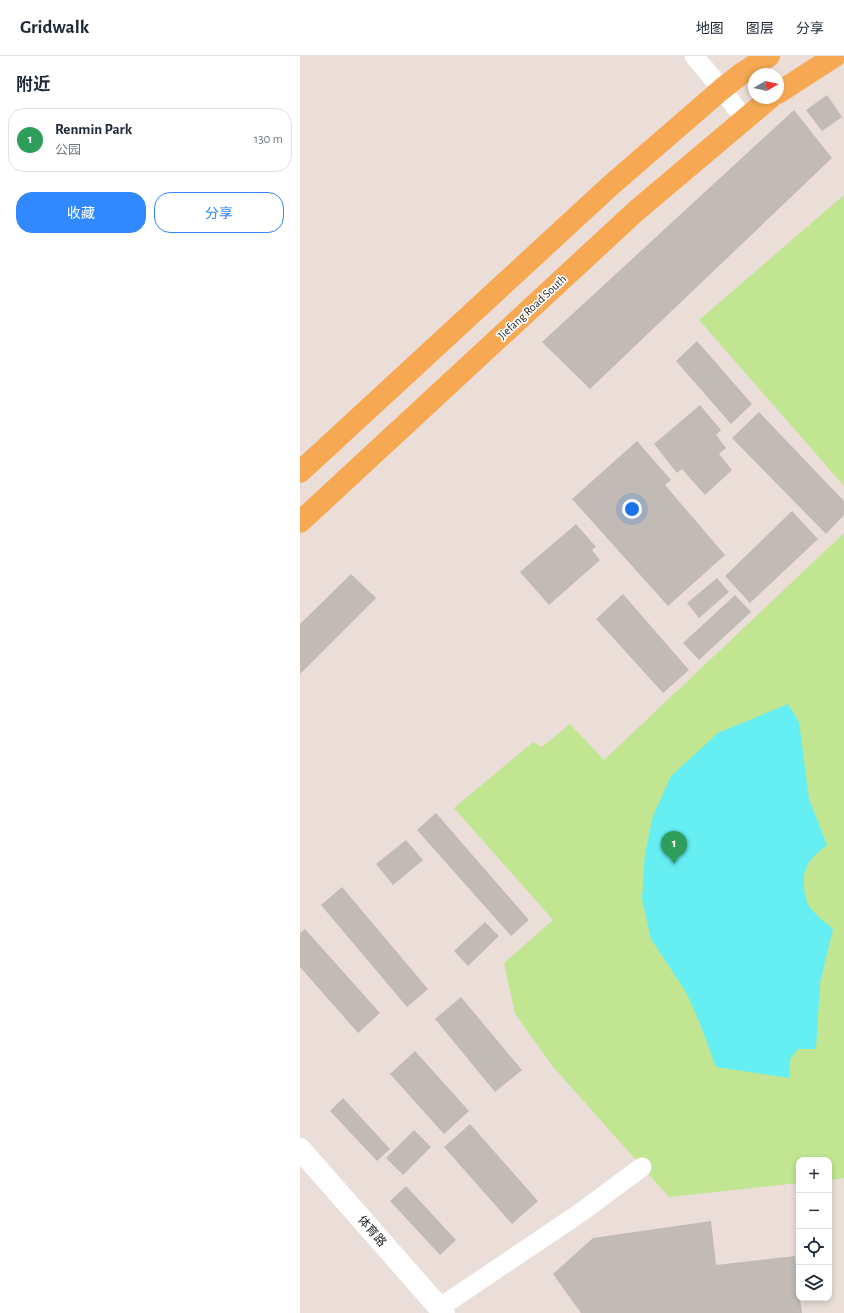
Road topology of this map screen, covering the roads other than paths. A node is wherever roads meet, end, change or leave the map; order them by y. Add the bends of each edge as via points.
1 (694, 56) edge
2 (769, 56) edge
3 (835, 56) edge
4 (722, 89) junction
5 (784, 89) edge
6 (763, 104) edge
7 (744, 119) junction
8 (300, 472) edge
9 (300, 522) edge
10 (300, 1149) edge
11 (642, 1167) dead end
12 (442, 1311) edge

1 - 4 street
2 - 4 main road
3 - 5 main road
4 - 7 street
4 - 8 main road via 610,186
6 - 7 main road, Jiefang Road South
7 - 9 main road, Jiefang Road South via 636,211
10 - 12 street, 体育路
11 - 12 street

